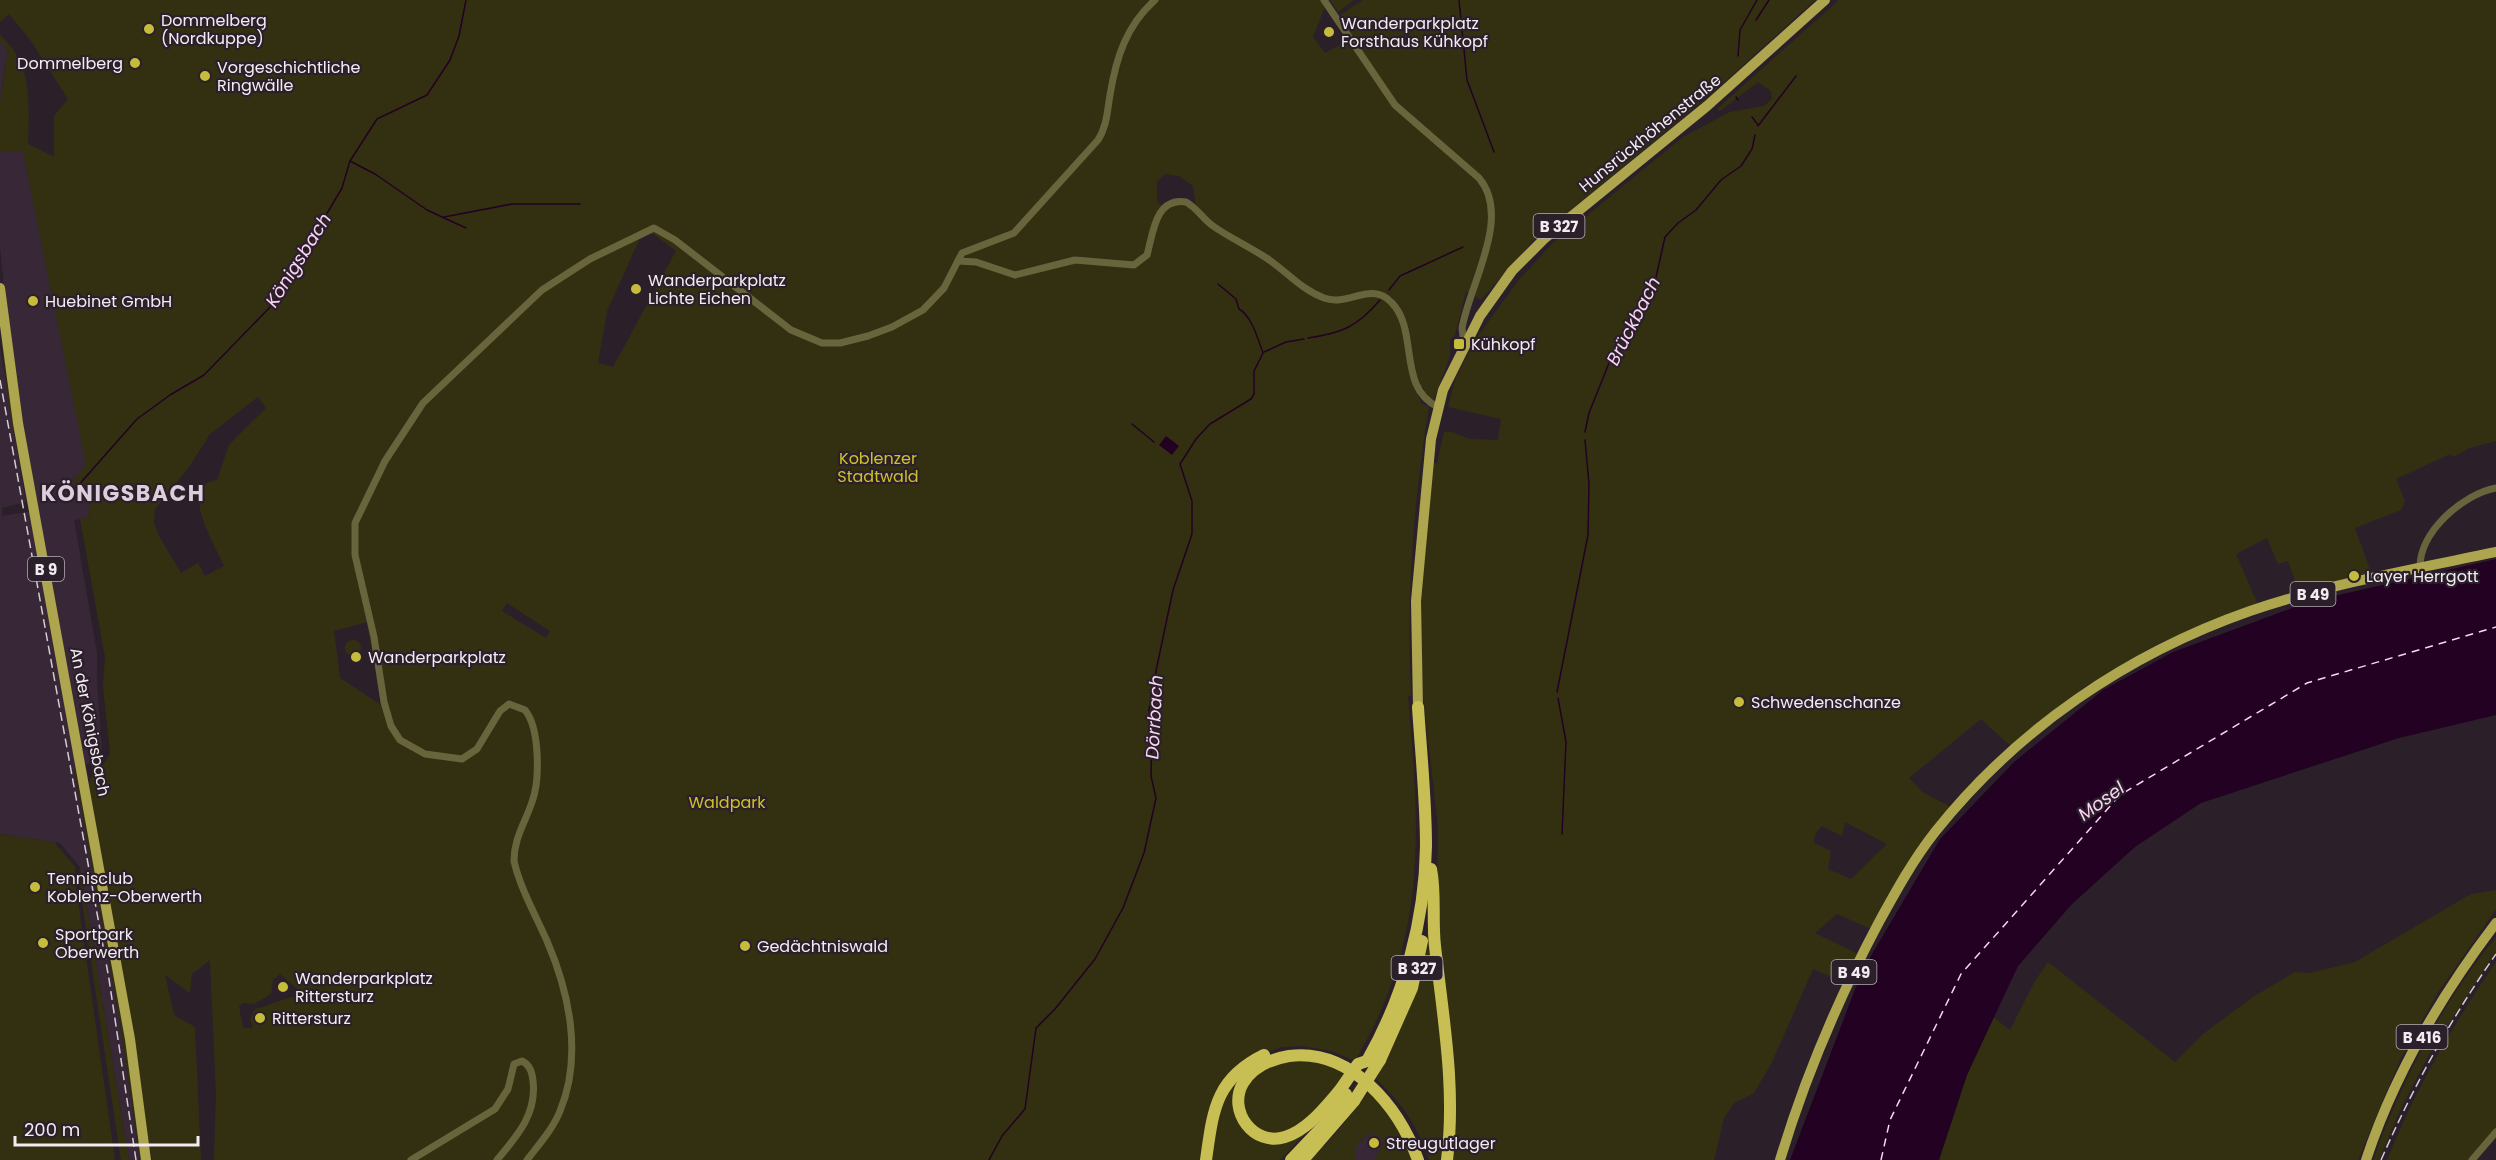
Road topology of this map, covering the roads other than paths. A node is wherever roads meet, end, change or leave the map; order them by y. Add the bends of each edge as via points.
1 (1155, 0) edge
2 (1324, 0) edge
3 (1825, 0) edge
4 (958, 261) junction
5 (0, 289) edge
6 (1468, 338) junction
7 (1438, 407) junction
8 (2496, 488) edge
9 (2496, 552) edge
10 (2424, 567) junction
11 (1418, 707) junction
12 (1431, 868) junction
13 (2496, 923) edge
14 (1373, 1059) junction
15 (1347, 1095) junction
16 (2496, 1132) edge
17 (147, 1160) edge
18 (411, 1160) edge
19 (497, 1160) edge
20 (527, 1160) edge
21 (1206, 1160) edge
22 (1291, 1160) edge
23 (1303, 1160) edge
24 (1418, 1160) edge
25 (1424, 1160) edge
26 (1447, 1160) edge
27 (1780, 1160) edge
28 (2366, 1160) edge
29 (2472, 1160) edge

1 - 4 street via 1123,41 1106,122 1098,140 1014,234 970,248
2 - 6 street via 1395,105 1474,174 1489,192 1489,235 1462,328 1463,336
3 - 6 main road, Hunsrückhöhenstraße / B 327 via 1707,106 1545,238 1496,293
4 - 7 street via 981,263 1015,275 1075,260 1134,265 1146,258 1152,230 1166,206 1186,202 1214,226 1321,296 1341,300 1373,292 1386,297 1402,318 1410,367 1420,393
4 - 20 street via 944,288 923,310 868,336 822,343 786,327 654,228 590,259 539,292 423,403 385,461 359,511 354,533 355,558 387,716 400,740 425,754 457,759 477,749 506,705 522,707 533,723 536,791 516,841 514,861 565,986 570,1050 561,1109
5 - 17 main road, An der Königsbach / B 9 via 18,423 130,1039
6 - 7 main road, Hunsrückhöhenstraße / B 327
7 - 11 main road, Hunsrückhöhenstraße / B 327 via 1427,468 1417,570
8 - 10 street via 2463,502 2442,522 2427,543
9 - 10 main road, B 49
10 - 27 main road, B 49 via 2250,611 2163,647 2084,693 2011,752 1935,832 1893,898 1828,1025
11 - 12 highway, B 327 via 1429,792
11 - 14 highway, B 327 via 1426,847 1416,932 1402,984
12 - 14 highway, B 327 via 1412,988
12 - 26 highway via 1434,943 1449,1071
13 - 28 main road, B 416 via 2442,1000 2408,1063
14 - 15 highway, B 327
15 - 22 highway, B 327
15 - 23 highway, B 327
15 - 24 highway via 1296,1132 1280,1138 1255,1133 1239,1111 1239,1092 1258,1067 1298,1055 1332,1060 1354,1072 1384,1101 1405,1131
16 - 29 street
18 - 19 street via 495,1109 507,1093 514,1064 522,1061 532,1076 531,1110 522,1129
21 - 25 highway via 1213,1111 1233,1077 1266,1054 1298,1049 1334,1055 1363,1072 1399,1110

